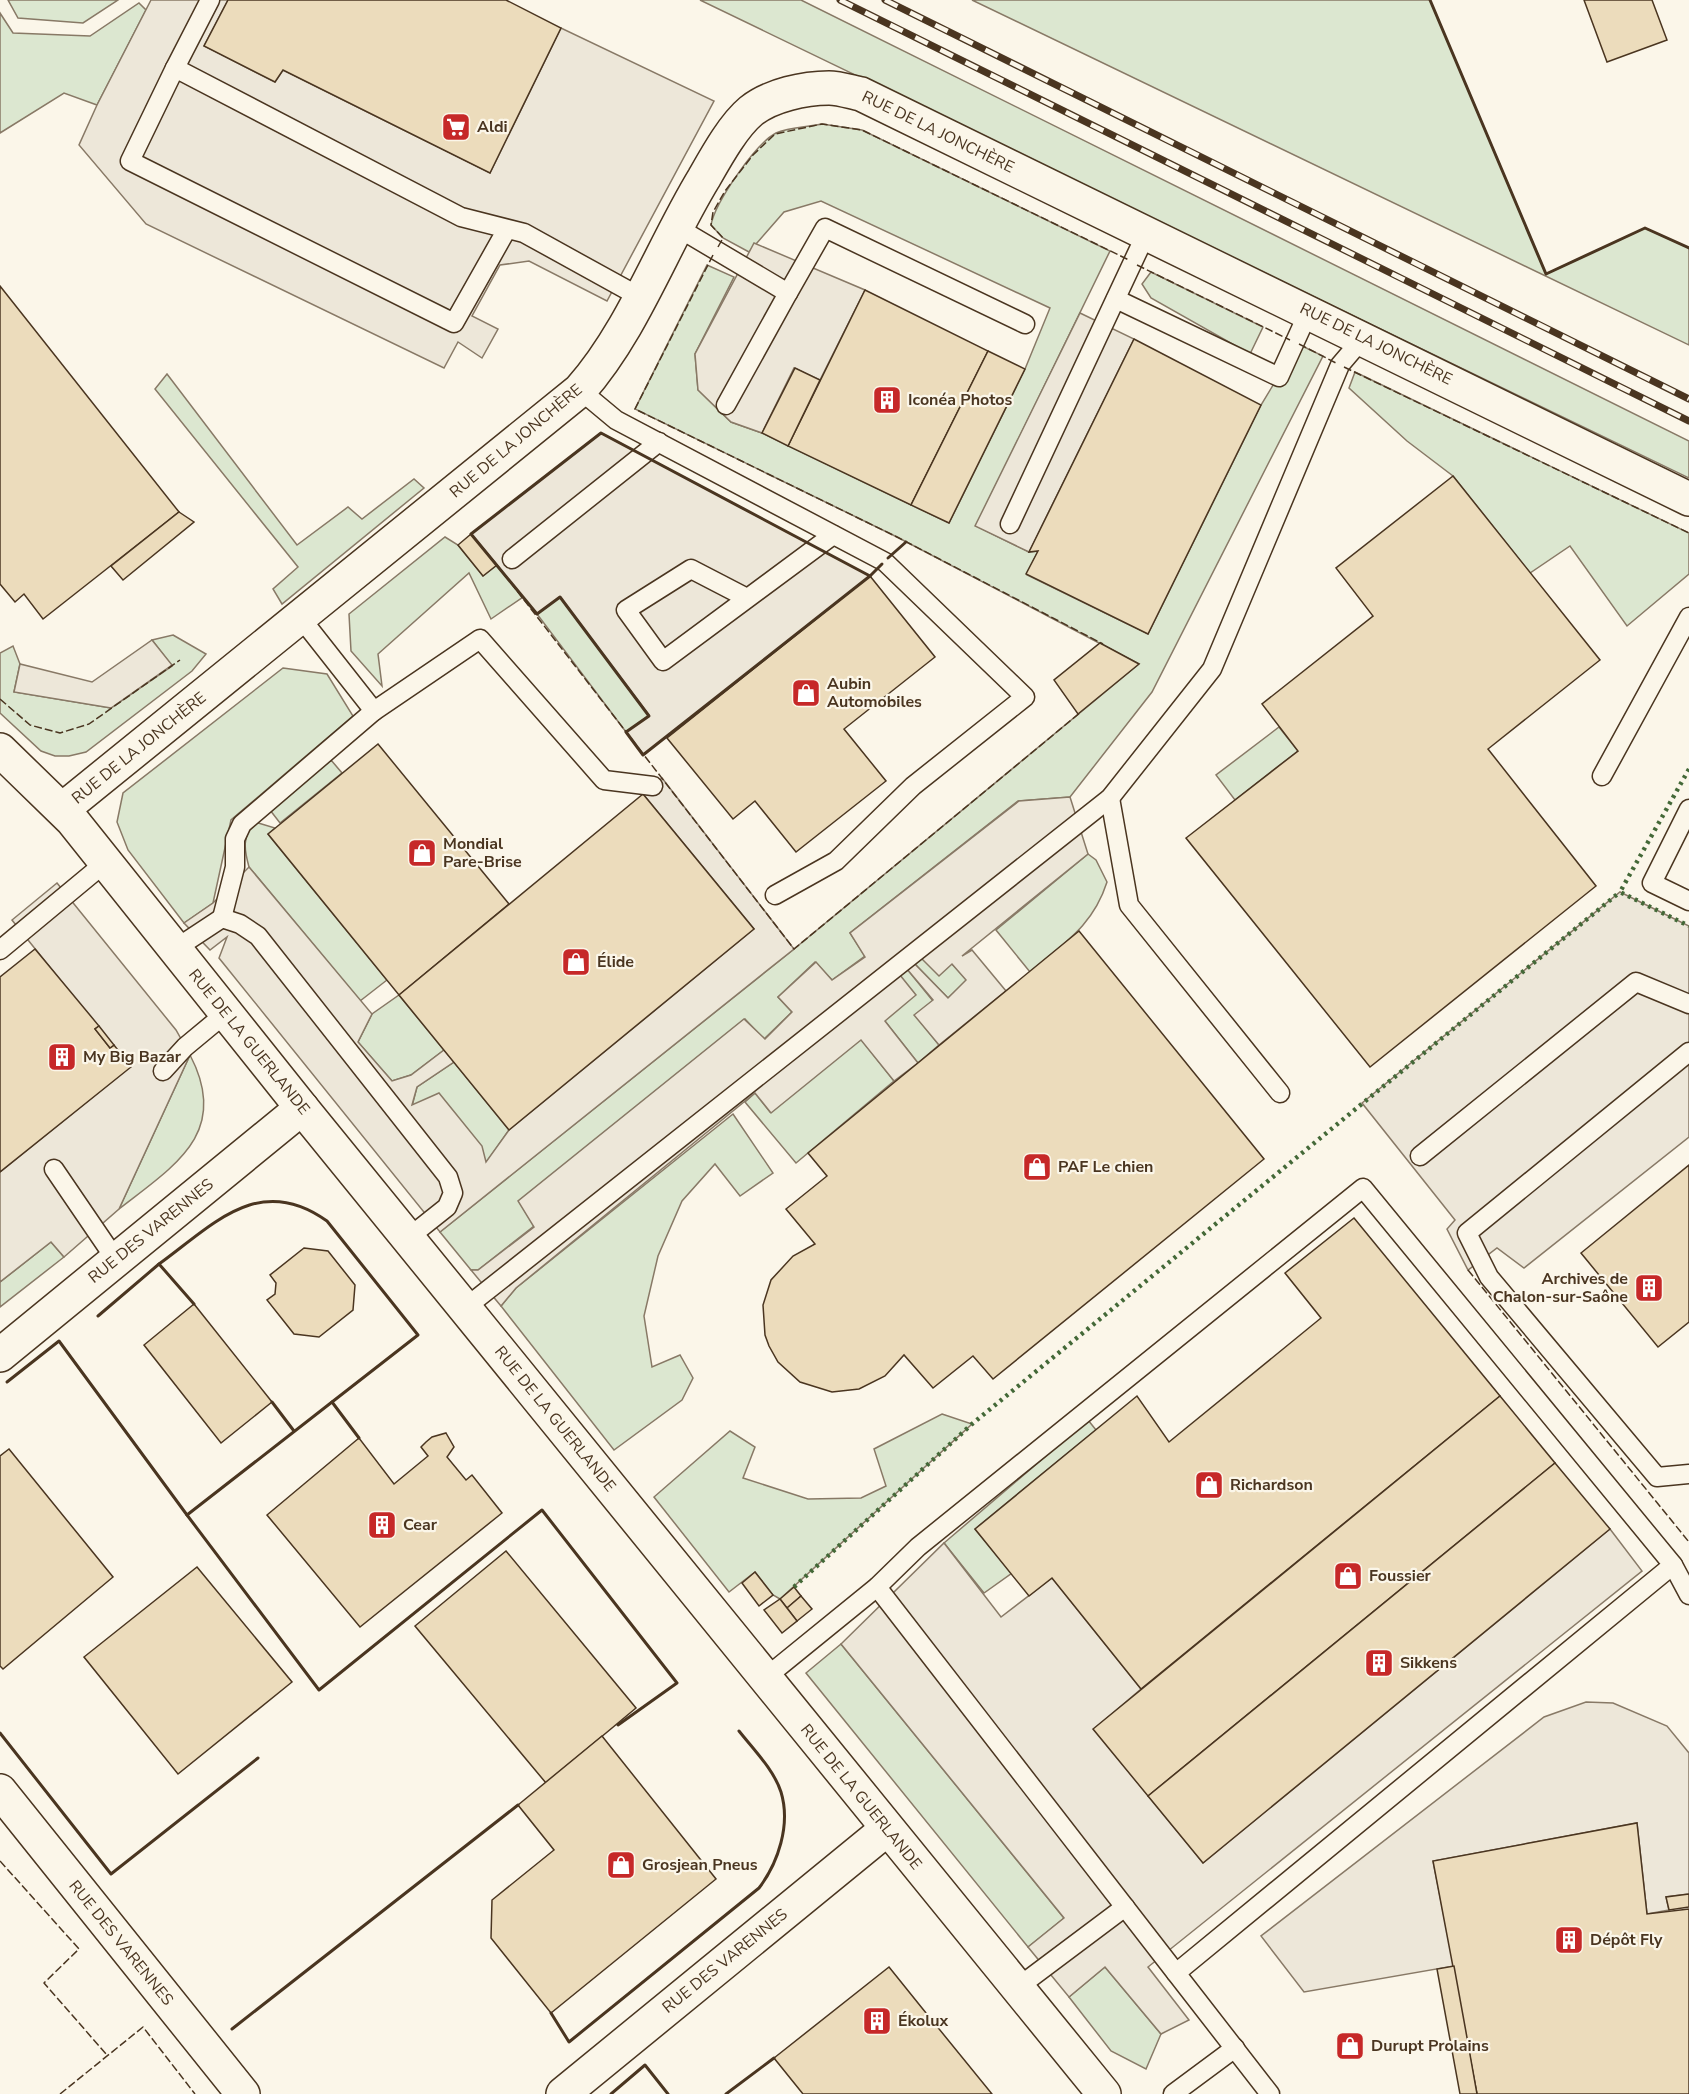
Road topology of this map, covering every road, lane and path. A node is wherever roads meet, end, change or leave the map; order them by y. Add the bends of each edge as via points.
1 (210, 0) edge
2 (175, 68) junction
3 (675, 226) junction
4 (507, 229) junction
5 (1146, 234) junction
6 (788, 293) junction
7 (640, 297) junction
8 (1116, 299) junction
9 (1309, 311) junction
10 (1025, 324) dead end
11 (1363, 338) junction
12 (580, 390) junction
13 (726, 405) dead end
14 (659, 442) junction
15 (1689, 499) edge
16 (1010, 524) dead end
17 (833, 535) junction
18 (512, 559) dead end
19 (747, 598) junction
20 (300, 617) junction
21 (1689, 617) edge
22 (374, 711) junction
23 (0, 750) edge
24 (1602, 776) dead end
25 (653, 786) dead end
26 (1110, 798) junction
27 (63, 809) junction
28 (1689, 809) edge
29 (106, 862) junction
30 (775, 895) dead end
31 (1689, 901) edge
32 (222, 918) junction
33 (175, 949) junction
34 (0, 950) edge
35 (1689, 1004) edge
36 (226, 1013) junction
37 (1689, 1052) edge
38 (163, 1071) dead end
39 (1280, 1093) dead end
40 (302, 1108) junction
41 (1420, 1156) dead end
42 (54, 1169) dead end
43 (408, 1238) junction
44 (116, 1260) junction
45 (465, 1308) junction
46 (0, 1355) edge
47 (1689, 1474) edge
48 (1673, 1565) junction
49 (877, 1587) junction
50 (1689, 1595) edge
51 (765, 1678) junction
52 (0, 1791) edge
53 (887, 1829) junction
54 (1125, 1906) junction
55 (1176, 1973) junction
56 (1017, 1988) junction
57 (1235, 2049) junction
58 (243, 2094) edge
59 (563, 2094) edge
60 (1104, 2094) edge
61 (1173, 2094) edge
62 (1270, 2094) edge

1 - 2 lane
2 - 4 lane via 461,217
2 - 4 lane via 130,161 454,323
3 - 5 street, RUE DE LA JONCHÈRE via 719,151 752,110 788,93 831,87 861,93
3 - 6 lane
3 - 7 street, RUE DE LA JONCHÈRE
4 - 7 lane via 524,233
5 - 8 lane
5 - 9 street, RUE DE LA JONCHÈRE
6 - 10 lane via 825,228
6 - 13 lane
7 - 12 street, RUE DE LA JONCHÈRE via 606,358
8 - 9 lane via 1279,376
8 - 16 lane
9 - 11 street, RUE DE LA JONCHÈRE
11 - 15 street, RUE DE LA JONCHÈRE
11 - 26 lane via 1340,365 1212,669
12 - 14 lane via 616,420
12 - 20 street, RUE DE LA JONCHÈRE
14 - 17 lane
14 - 18 lane
17 - 19 lane
17 - 30 lane via 885,562 1025,698 913,786 836,861
19 - 19 lane via 663,661 626,610 691,569
20 - 22 lane
20 - 27 street, RUE DE LA JONCHÈRE
21 - 24 lane
22 - 25 lane via 480,639 604,780
22 - 32 lane via 242,824 235,839 235,867
23 - 27 street, RUE DE LA GUERLANDE
26 - 39 lane via 1129,905
26 - 45 lane
27 - 29 street, RUE DE LA GUERLANDE
28 - 31 lane via 1652,883
29 - 33 street, RUE DE LA GUERLANDE
29 - 34 lane
32 - 33 lane
32 - 43 lane via 258,936 448,1177 453,1194 447,1207
33 - 36 street, RUE DE LA GUERLANDE
35 - 41 lane via 1636,982
36 - 38 lane
36 - 40 street, RUE DE LA GUERLANDE
37 - 47 lane via 1467,1233 1489,1277 1657,1477
40 - 43 street, RUE DE LA GUERLANDE
40 - 44 street, RUE DES VARENNES
42 - 44 lane
43 - 45 street, RUE DE LA GUERLANDE
44 - 46 street, RUE DES VARENNES
45 - 51 street, RUE DE LA GUERLANDE
48 - 49 lane via 1363,1188 918,1547
48 - 50 lane
48 - 55 lane
49 - 51 lane
49 - 54 lane
51 - 53 street, RUE DE LA GUERLANDE
52 - 58 street, RUE DES VARENNES
53 - 56 street, RUE DE LA GUERLANDE
53 - 59 street, RUE DES VARENNES
54 - 55 lane
54 - 56 lane
55 - 57 lane
56 - 60 street, RUE DE LA GUERLANDE
57 - 61 lane
57 - 62 lane

